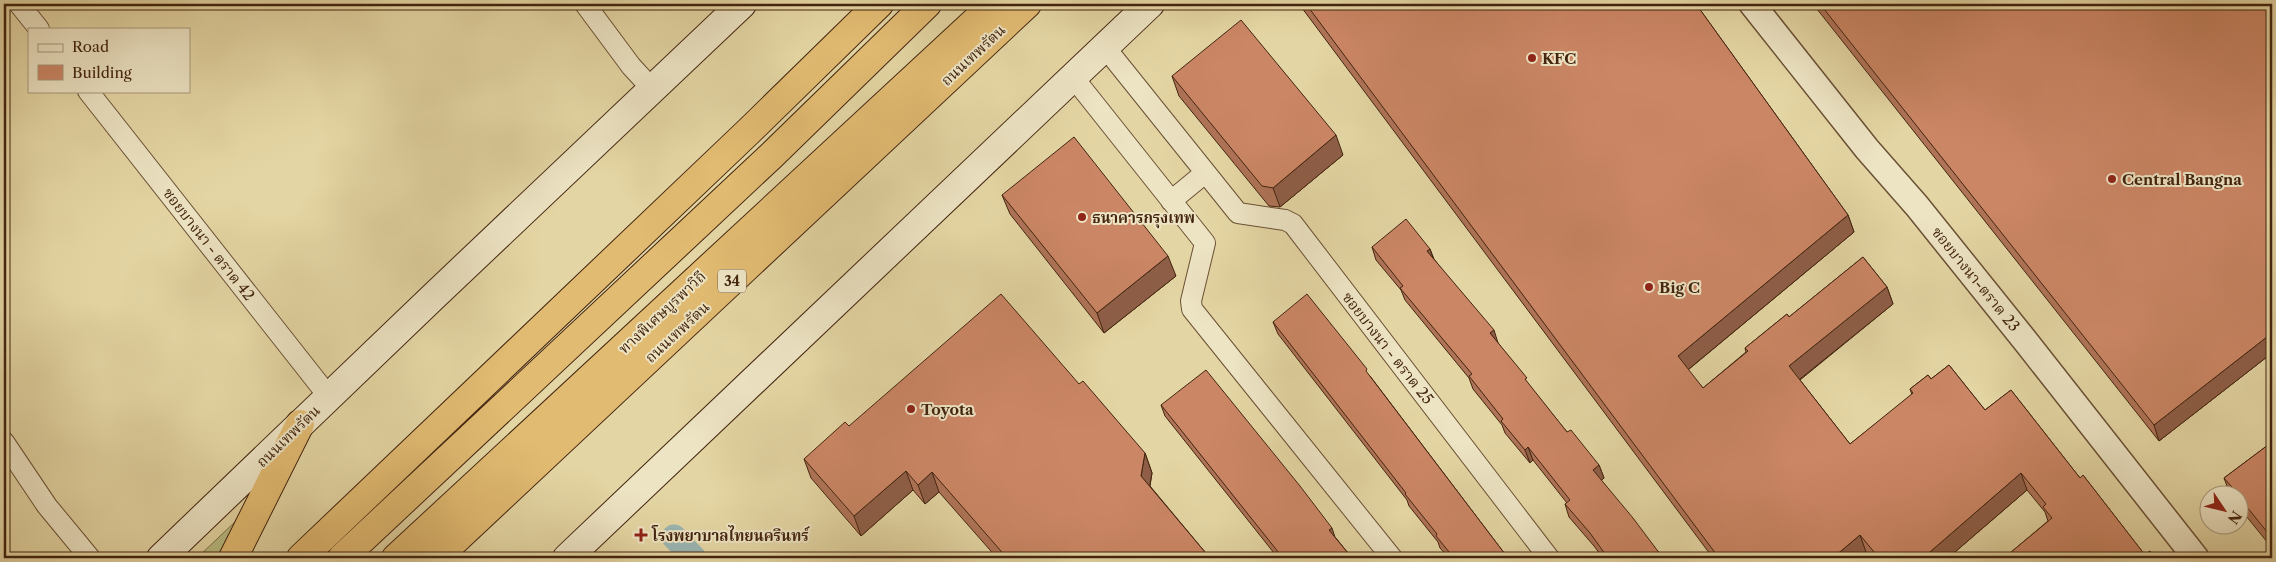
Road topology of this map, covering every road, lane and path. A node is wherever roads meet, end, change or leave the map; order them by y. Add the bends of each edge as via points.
1 (19, 4) edge
2 (585, 4) edge
3 (742, 4) edge
4 (880, 4) edge
5 (886, 4) edge
6 (927, 4) edge
7 (994, 4) edge
8 (1009, 4) edge
9 (1028, 4) edge
10 (1150, 4) edge
11 (1752, 4) edge
12 (38, 28) edge
13 (1104, 46) junction
14 (933, 63) junction
15 (1073, 77) junction
16 (652, 90) junction
17 (89, 92) edge
18 (1205, 173) junction
19 (1170, 201) junction
20 (329, 396) junction
21 (300, 424) junction
22 (4, 442) edge
23 (90, 558) edge
24 (161, 558) edge
25 (233, 558) edge
26 (302, 558) edge
27 (342, 558) edge
28 (396, 558) edge
29 (436, 558) edge
30 (567, 558) edge
31 (1392, 558) edge
32 (1549, 558) edge
33 (2196, 558) edge

1 - 12 street
2 - 16 street
3 - 16 main road, ถนนเทพรัตน
4 - 26 highway
5 - 26 highway
6 - 27 highway via 771,156
7 - 14 highway, ทางพิเศษบูรพาวิถี
8 - 14 highway
9 - 29 highway, ถนนเทพรัตน / 34
10 - 13 main road
11 - 33 street, ซอยบางนา-ตราด 23 via 2027,343
13 - 15 main road
13 - 18 street, ซอยบางนา - ตราด 25
14 - 28 highway, ทางพิเศษบูรพาวิถี
15 - 19 street
15 - 30 main road
16 - 20 main road, ถนนเทพรัตน
17 - 20 street, ซอยบางนา - ตราด 42
18 - 19 street
18 - 32 street, ซอยบางนา - ตราด 25 via 1238,213 1293,224
19 - 31 street via 1204,243 1192,309
20 - 21 main road, ถนนเทพรัตน
21 - 24 main road, ถนนเทพรัตน
21 - 25 highway
22 - 23 street via 47,506

